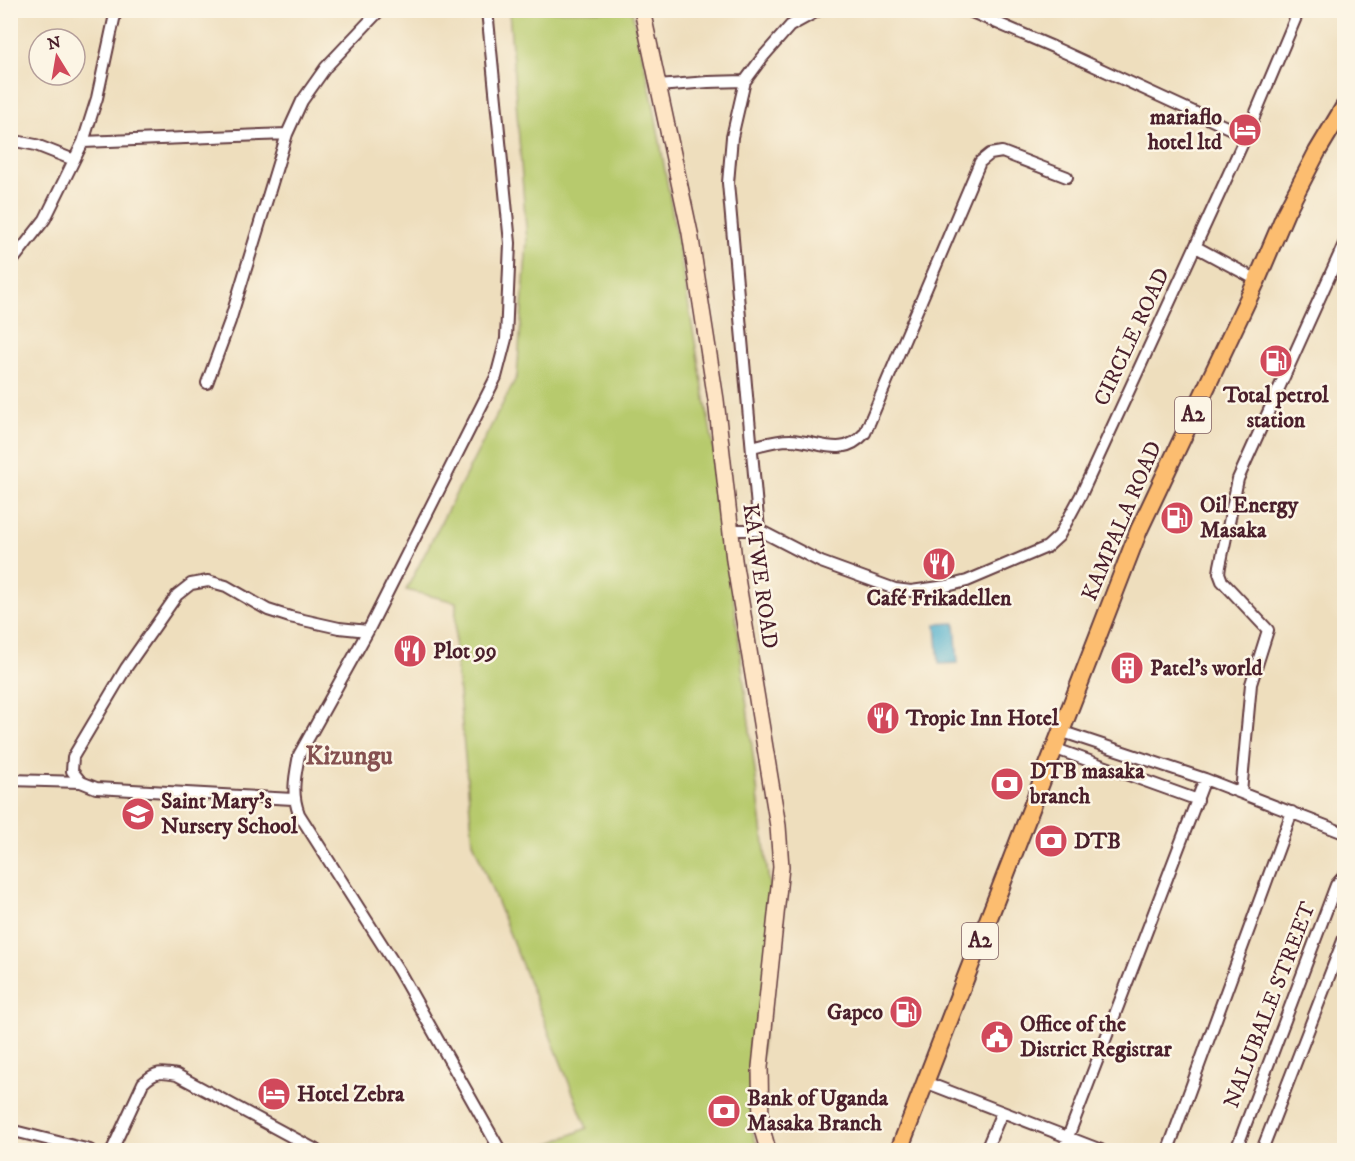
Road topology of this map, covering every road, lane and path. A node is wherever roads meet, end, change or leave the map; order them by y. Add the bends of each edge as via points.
1 (116, 10) edge
2 (380, 10) edge
3 (487, 10) edge
4 (642, 10) edge
5 (819, 10) edge
6 (967, 10) edge
7 (1299, 10) edge
8 (745, 81) junction
9 (658, 87) junction
10 (1344, 107) edge
11 (288, 134) junction
12 (1246, 136) junction
13 (10, 140) edge
14 (83, 142) junction
15 (74, 160) junction
16 (1067, 177) dead end
17 (1344, 244) edge
18 (1196, 247) junction
19 (10, 264) edge
20 (1257, 280) junction
21 (207, 383) dead end
22 (752, 447) junction
23 (730, 530) junction
24 (759, 530) junction
25 (368, 631) junction
26 (1060, 731) junction
27 (1056, 748) junction
28 (1206, 779) junction
29 (10, 780) edge
30 (81, 782) junction
31 (1241, 793) junction
32 (293, 799) junction
33 (1198, 800) junction
34 (1292, 812) junction
35 (1344, 833) edge
36 (1344, 876) edge
37 (1344, 938) edge
38 (925, 1082) junction
39 (1002, 1112) junction
40 (10, 1130) edge
41 (1068, 1138) junction
42 (1088, 1148) edge
43 (90, 1150) edge
44 (112, 1150) edge
45 (316, 1150) edge
46 (500, 1150) edge
47 (768, 1150) edge
48 (898, 1150) edge
49 (987, 1150) edge
50 (1063, 1150) edge
51 (1101, 1150) edge
52 (1168, 1150) edge
53 (1236, 1150) edge
54 (1262, 1150) edge

1 - 14 street
2 - 11 street via 326,67 302,101
3 - 25 street via 510,243 506,339 496,377
4 - 9 street, KATWE ROAD
5 - 8 street via 790,26
6 - 12 street
7 - 12 street, CIRCLE ROAD
8 - 9 street
8 - 22 street via 732,137 728,183
9 - 23 street, KATWE ROAD via 690,233 716,400
10 - 20 main road, KAMPALA ROAD / A2 via 1286,212
11 - 14 street
11 - 21 street
12 - 18 street, CIRCLE ROAD
13 - 15 street
14 - 15 street
15 - 19 street via 45,219
16 - 22 street via 1002,152 990,154 980,162 865,433 847,447 786,440
17 - 31 street via 1238,479 1220,566 1222,581 1268,630 1251,684
18 - 20 street
18 - 24 street, CIRCLE ROAD via 1081,495 1059,536 1047,547 967,581 911,591 895,589 821,562
20 - 26 main road, KAMPALA ROAD / A2 via 1139,530
22 - 24 street
23 - 24 street, CIRCLE ROAD
23 - 47 street, KATWE ROAD via 778,826 781,867 760,1067 761,1126
25 - 30 street via 290,617 208,581 191,584 177,595 126,668 73,757 72,771
25 - 32 street via 299,755
26 - 27 main road, A2
26 - 28 street
27 - 33 street
27 - 38 main road, A2
28 - 31 street
28 - 33 street
29 - 30 street
30 - 32 street via 96,788
31 - 34 street
32 - 46 street via 399,971
33 - 41 street
34 - 35 street
34 - 52 street
36 - 53 street, NALUBALE STREET via 1336,885
37 - 54 street, NALUBALE STREET
38 - 39 street
38 - 48 main road, A2
39 - 41 street
39 - 49 street
40 - 43 street
41 - 42 street
41 - 50 street
42 - 51 street
44 - 45 street via 143,1083 161,1072 177,1075

